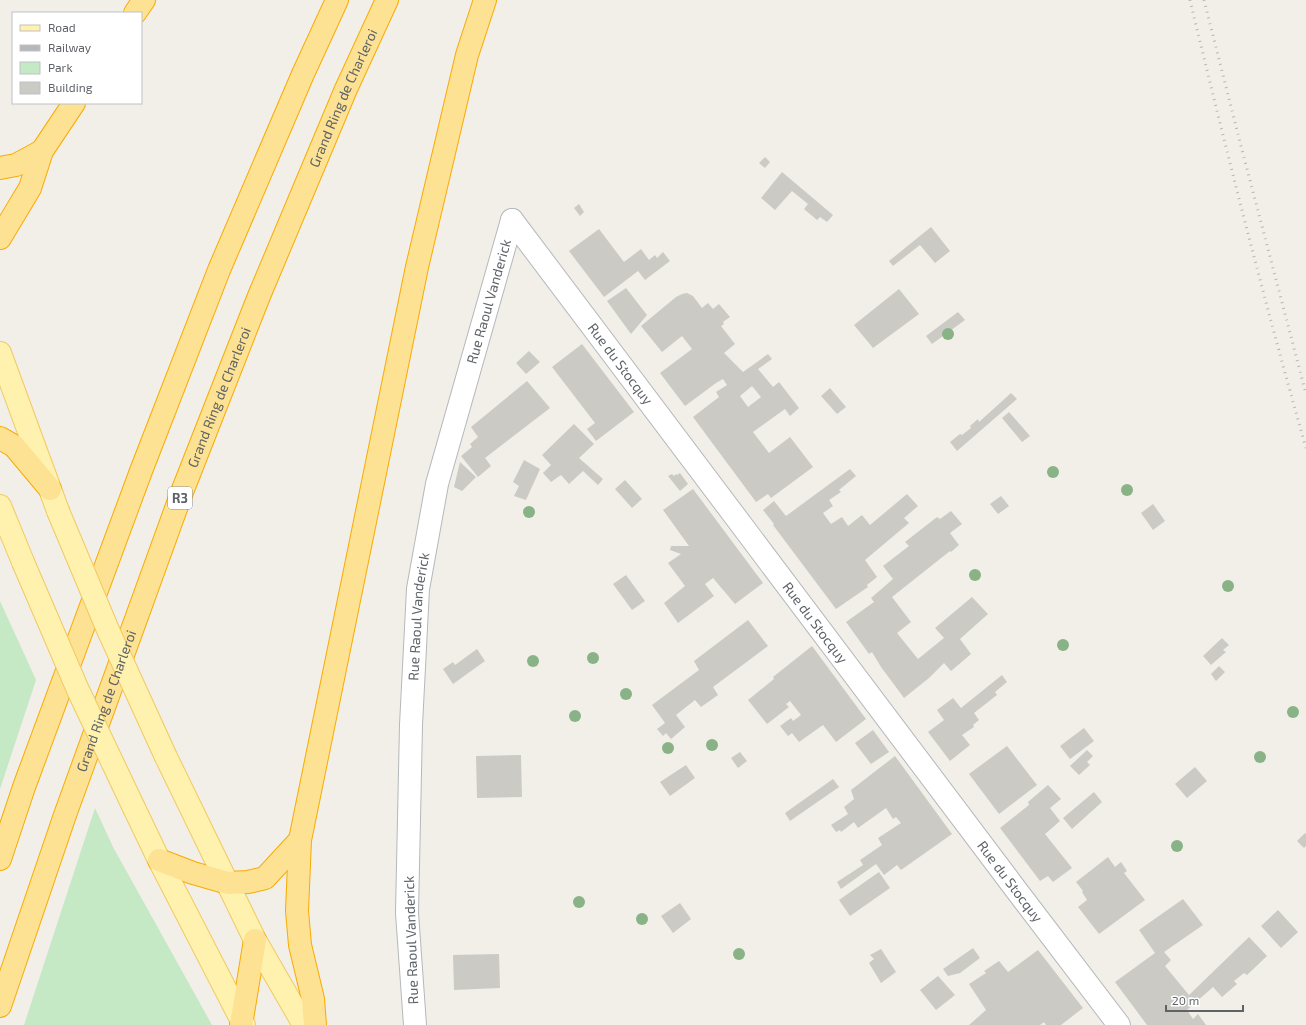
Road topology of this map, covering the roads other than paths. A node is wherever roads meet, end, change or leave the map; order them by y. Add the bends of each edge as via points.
1 (144, 0) edge
2 (337, 0) edge
3 (387, 0) edge
4 (485, 0) edge
5 (136, 12) edge
6 (73, 104) edge
7 (42, 151) junction
8 (0, 168) edge
9 (512, 220) joint
10 (0, 238) edge
11 (0, 353) edge
12 (0, 438) edge
13 (50, 489) junction
14 (0, 506) edge
15 (300, 840) junction
16 (0, 859) edge
17 (159, 860) junction
18 (228, 884) junction
19 (255, 940) junction
20 (0, 1006) edge
21 (242, 1024) edge
22 (304, 1025) edge
23 (315, 1025) edge
24 (415, 1025) edge
25 (1119, 1025) edge

1 - 5 highway
2 - 16 highway via 219,270 138,479 24,787
3 - 20 highway, Grand Ring de Charleroi / R3 via 346,89 259,296 182,492 65,815
4 - 15 highway via 467,55 417,267
6 - 7 highway
7 - 8 highway via 16,165
7 - 10 highway via 30,188
9 - 24 street, Rue Raoul Vanderick via 437,484 418,589 411,726 407,913
9 - 25 street, Rue du Stocquy
11 - 13 main road
12 - 13 highway via 14,446
13 - 18 main road, bridge via 108,630
14 - 17 main road, bridge via 78,690
15 - 18 highway via 265,878
15 - 23 highway via 297,911 300,945 313,999
17 - 18 highway
17 - 21 main road
18 - 19 main road
19 - 21 highway
19 - 22 main road

